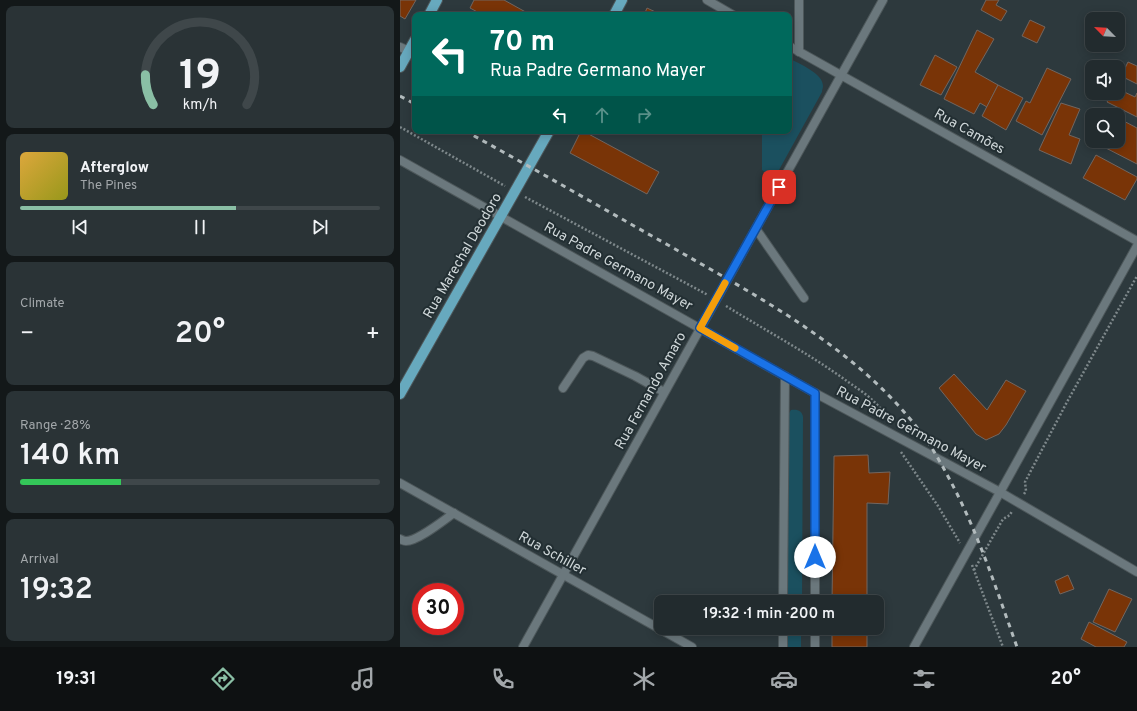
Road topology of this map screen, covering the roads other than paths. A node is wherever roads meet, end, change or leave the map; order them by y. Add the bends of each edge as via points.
1 (437, 0) edge
2 (622, 0) edge
3 (707, 0) edge
4 (799, 0) edge
5 (883, 0) edge
6 (430, 12) edge
7 (616, 12) edge
8 (728, 12) edge
9 (412, 42) edge
10 (792, 48) edge
11 (404, 49) edge
12 (799, 52) junction
13 (400, 67) edge
14 (841, 75) junction
15 (547, 134) edge
16 (400, 160) edge
17 (501, 217) junction
18 (756, 229) junction
19 (1137, 241) edge
20 (1137, 246) edge
21 (804, 298) dead end
22 (700, 328) junction
23 (785, 376) junction
24 (563, 388) dead end
25 (664, 392) junction
26 (815, 393) junction
27 (400, 394) edge
28 (400, 483) edge
29 (1000, 492) junction
30 (454, 514) junction
31 (400, 539) edge
32 (1137, 572) edge
33 (563, 575) junction
34 (783, 595) edge
35 (815, 595) edge
36 (783, 635) edge
37 (815, 635) edge
38 (523, 647) edge
39 (692, 647) edge
40 (783, 647) edge
41 (815, 647) edge
42 (914, 647) edge

1 - 6 main road
2 - 7 main road
3 - 8 street
4 - 12 street
5 - 14 street, Rua Fernando Amaro
9 - 11 main road
10 - 12 street, Rua Camões
11 - 13 main road
12 - 14 street, Rua Camões
14 - 18 street, Rua Fernando Amaro
14 - 19 street, Rua Camões
15 - 17 main road, Rua Marechal Deodoro
16 - 17 street, Rua Padre Germano Mayer
17 - 22 street, Rua Padre Germano Mayer
17 - 27 main road, Rua Marechal Deodoro
18 - 21 street
18 - 22 street, Rua Fernando Amaro
20 - 29 street
22 - 23 street, Rua Padre Germano Mayer
22 - 25 street, Rua Fernando Amaro
23 - 26 street, Rua Padre Germano Mayer
23 - 34 street
24 - 25 street via 583,358 588,355 636,376
25 - 33 street, Rua Fernando Amaro
26 - 29 street, Rua Padre Germano Mayer
26 - 35 street
28 - 30 street, Rua Schiller
29 - 32 street, Rua Padre Germano Mayer
29 - 42 street
30 - 31 street via 410,540
30 - 33 street, Rua Schiller
33 - 38 street, Rua Fernando Amaro
33 - 39 street, Rua Schiller
36 - 40 street
37 - 41 street

